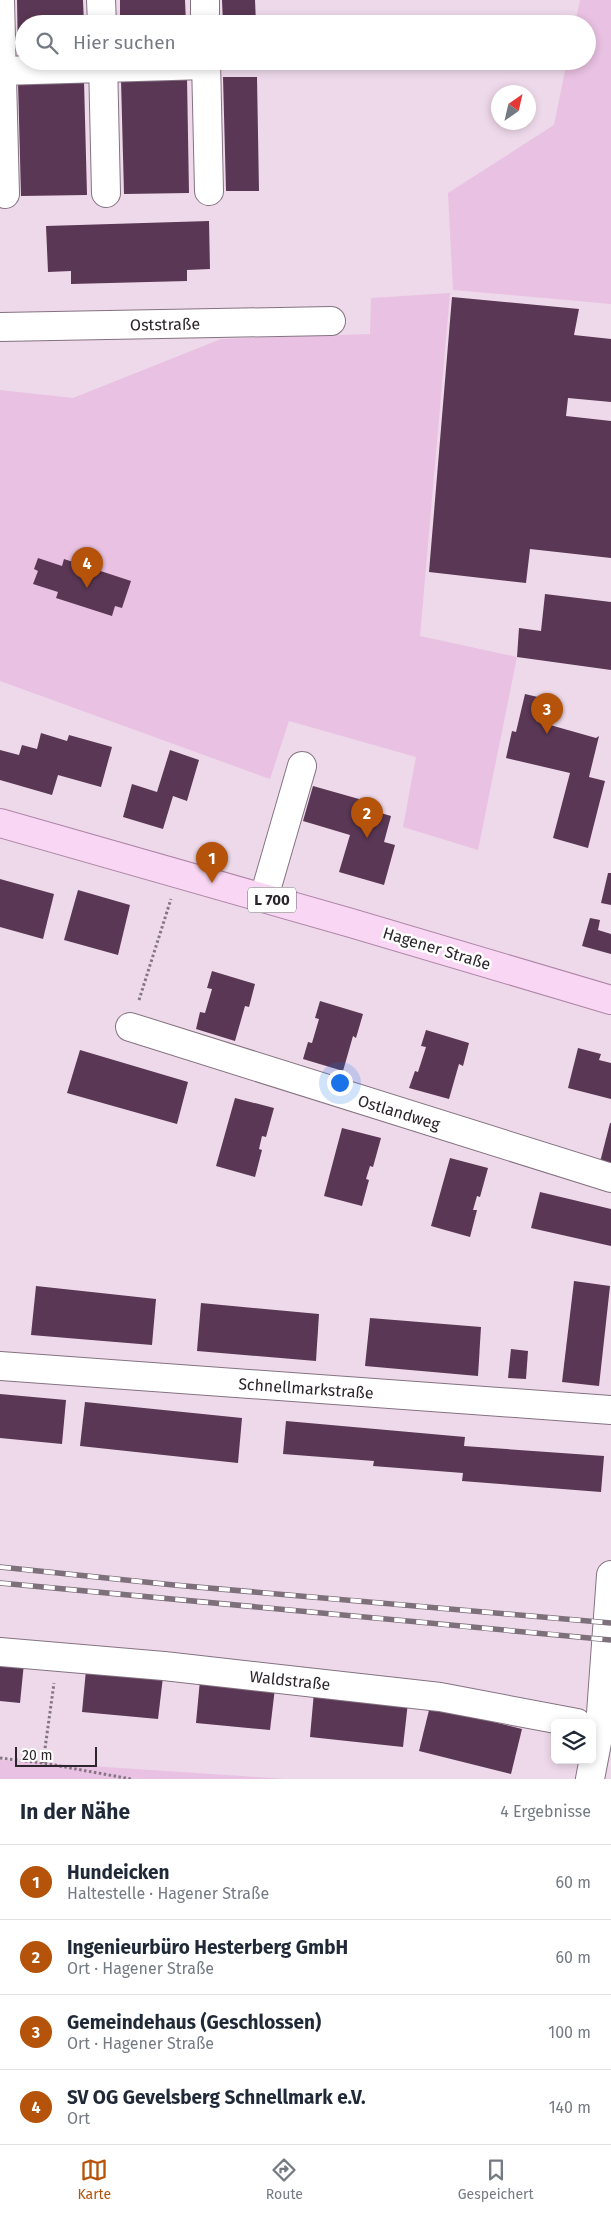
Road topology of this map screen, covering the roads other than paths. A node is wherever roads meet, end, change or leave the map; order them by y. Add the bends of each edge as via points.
1 (0, 0) edge
2 (101, 0) edge
3 (205, 0) edge
4 (102, 15) edge
5 (205, 15) edge
6 (16, 70) edge
7 (103, 70) edge
8 (206, 70) edge
9 (1, 71) edge
10 (209, 191) dead end
11 (106, 193) dead end
12 (5, 194) dead end
13 (331, 321) dead end
14 (0, 328) edge
15 (302, 766) dead end
16 (0, 823) edge
17 (264, 897) junction
18 (611, 1000) edge
19 (130, 1027) road end
20 (611, 1178) edge
21 (0, 1366) edge
22 (611, 1410) edge
23 (611, 1575) edge
24 (0, 1652) edge
25 (558, 1719) edge
26 (591, 1719) edge
27 (590, 1764) edge
28 (590, 1779) edge

1 - 9 street
2 - 4 street
3 - 5 street
6 - 9 street
7 - 11 street
8 - 10 street
9 - 12 street
13 - 14 street, Oststraße
15 - 17 street
16 - 17 main road, Hagener Straße / L 700
17 - 18 main road, Hagener Straße / L 700
19 - 20 street, Ostlandweg
21 - 22 street, Schnellmarkstraße
23 - 26 street
24 - 25 street, Waldstraße via 164,1666 440,1697
27 - 28 street

